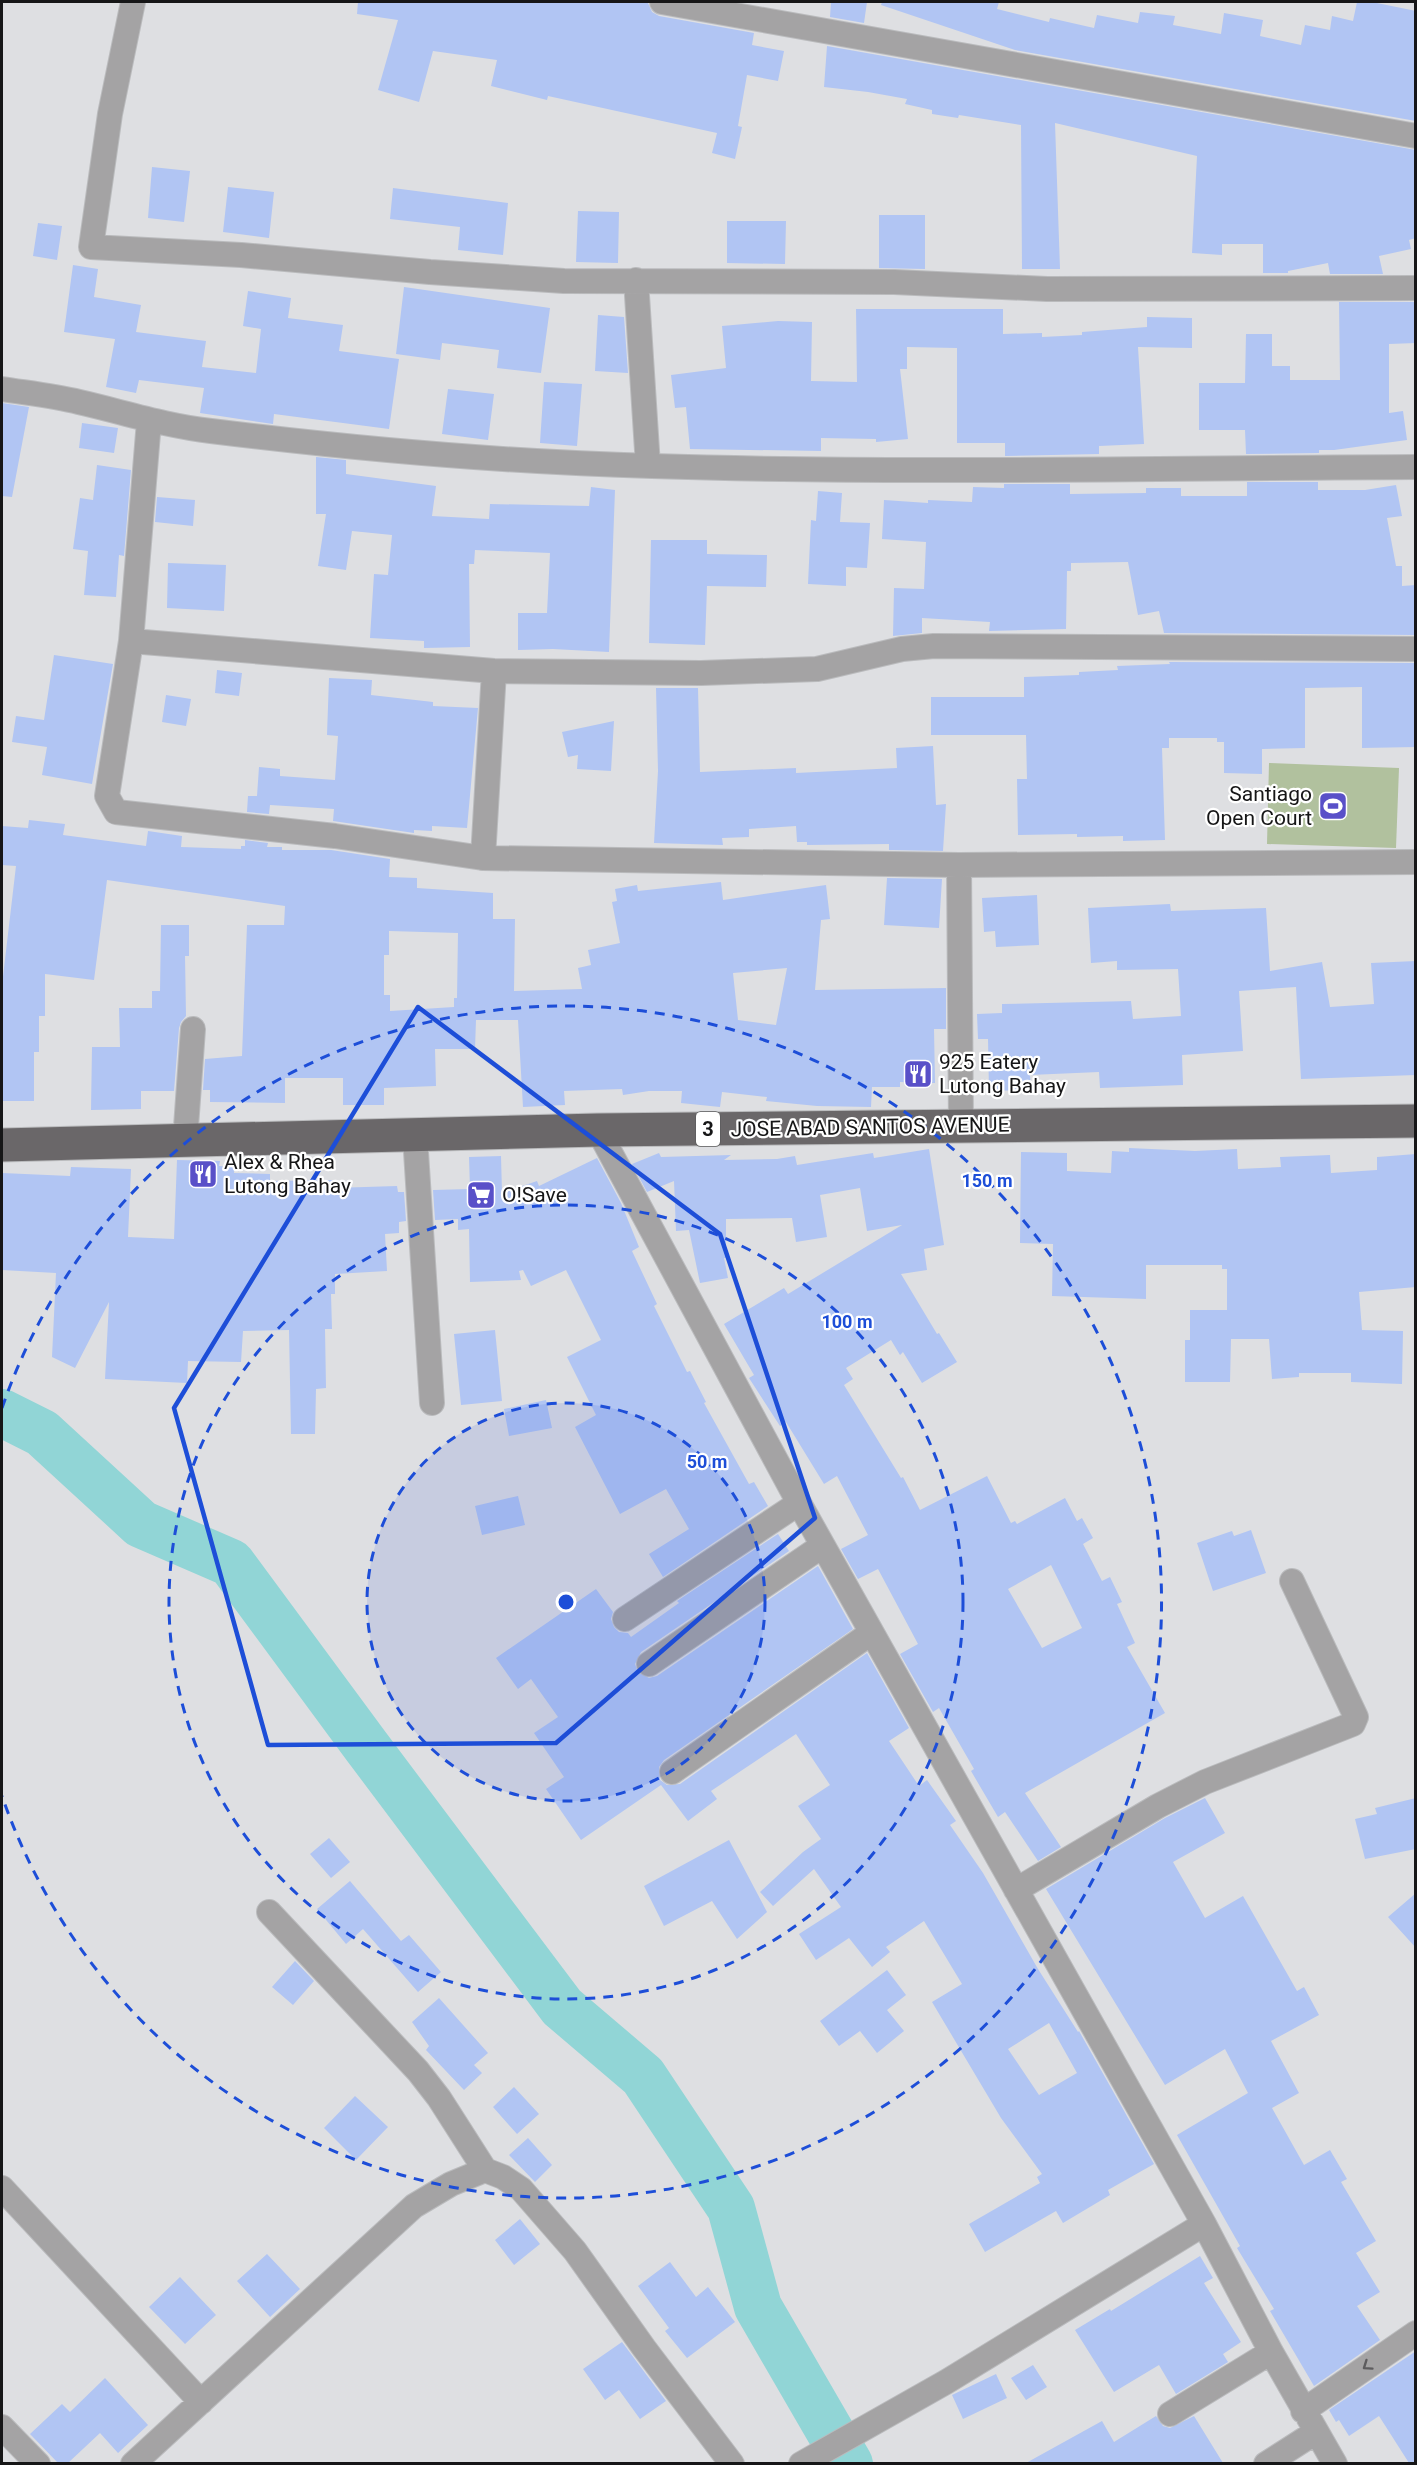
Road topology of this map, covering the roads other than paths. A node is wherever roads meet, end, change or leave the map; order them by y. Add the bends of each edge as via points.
1 (133, 2) edge
2 (662, 2) edge
3 (1416, 136) edge
4 (636, 280) junction
5 (1416, 288) edge
6 (2, 389) edge
7 (148, 421) junction
8 (648, 466) junction
9 (1416, 467) edge
10 (131, 641) junction
11 (1416, 649) edge
12 (494, 670) junction
13 (483, 858) junction
14 (1416, 862) edge
15 (959, 866) junction
16 (193, 1029) dead end
17 (1416, 1121) edge
18 (962, 1126) junction
19 (598, 1130) junction
20 (415, 1136) junction
21 (185, 1141) junction
22 (2, 1145) edge
23 (432, 1403) dead end
24 (799, 1503) junction
25 (822, 1546) junction
26 (1292, 1581) dead end
27 (625, 1618) dead end
28 (870, 1633) junction
29 (649, 1664) dead end
30 (672, 1772) dead end
31 (1016, 1890) junction
32 (269, 1912) dead end
33 (485, 2170) junction
34 (2, 2188) edge
35 (1204, 2224) junction
36 (1416, 2333) edge
37 (1271, 2352) junction
38 (201, 2402) junction
39 (1303, 2411) junction
40 (1170, 2414) dead end
41 (2, 2427) edge
42 (1316, 2432) junction
43 (38, 2463) edge
44 (133, 2463) edge
45 (732, 2463) edge
46 (801, 2463) edge
47 (1266, 2463) edge
48 (1335, 2463) edge

1 - 4 street via 110,114 91,247 241,255 564,282
2 - 3 street
4 - 5 street via 894,282 1047,289
4 - 8 street
6 - 7 street via 76,401
7 - 8 street via 323,443
7 - 10 street
8 - 9 street via 823,470
10 - 12 street
10 - 13 street via 107,796 116,812 335,836
11 - 12 street via 934,646 902,648 817,669 770,672
12 - 13 street
13 - 15 street
14 - 15 street
15 - 18 street
16 - 21 street
17 - 18 highway, JOSE ABAD SANTOS AVENUE / 3
18 - 19 highway, JOSE ABAD SANTOS AVENUE / 3
19 - 20 highway, JOSE ABAD SANTOS AVENUE / 3
19 - 24 street
20 - 21 highway, JOSE ABAD SANTOS AVENUE / 3
20 - 23 street
21 - 22 highway, JOSE ABAD SANTOS AVENUE / 3
24 - 25 street
24 - 27 street
25 - 28 street
25 - 29 street
26 - 31 street via 1356,1717 1353,1724 1204,1782
28 - 30 street
28 - 31 street
31 - 35 street
32 - 33 street via 418,2071
33 - 38 street via 414,2206
33 - 45 street via 521,2189 575,2251
34 - 38 street
35 - 37 street
35 - 46 street via 946,2382
36 -> 39 street
37 - 39 street
37 - 40 street
38 - 44 street
39 - 42 street
41 - 43 street
42 - 47 street
42 - 48 street

